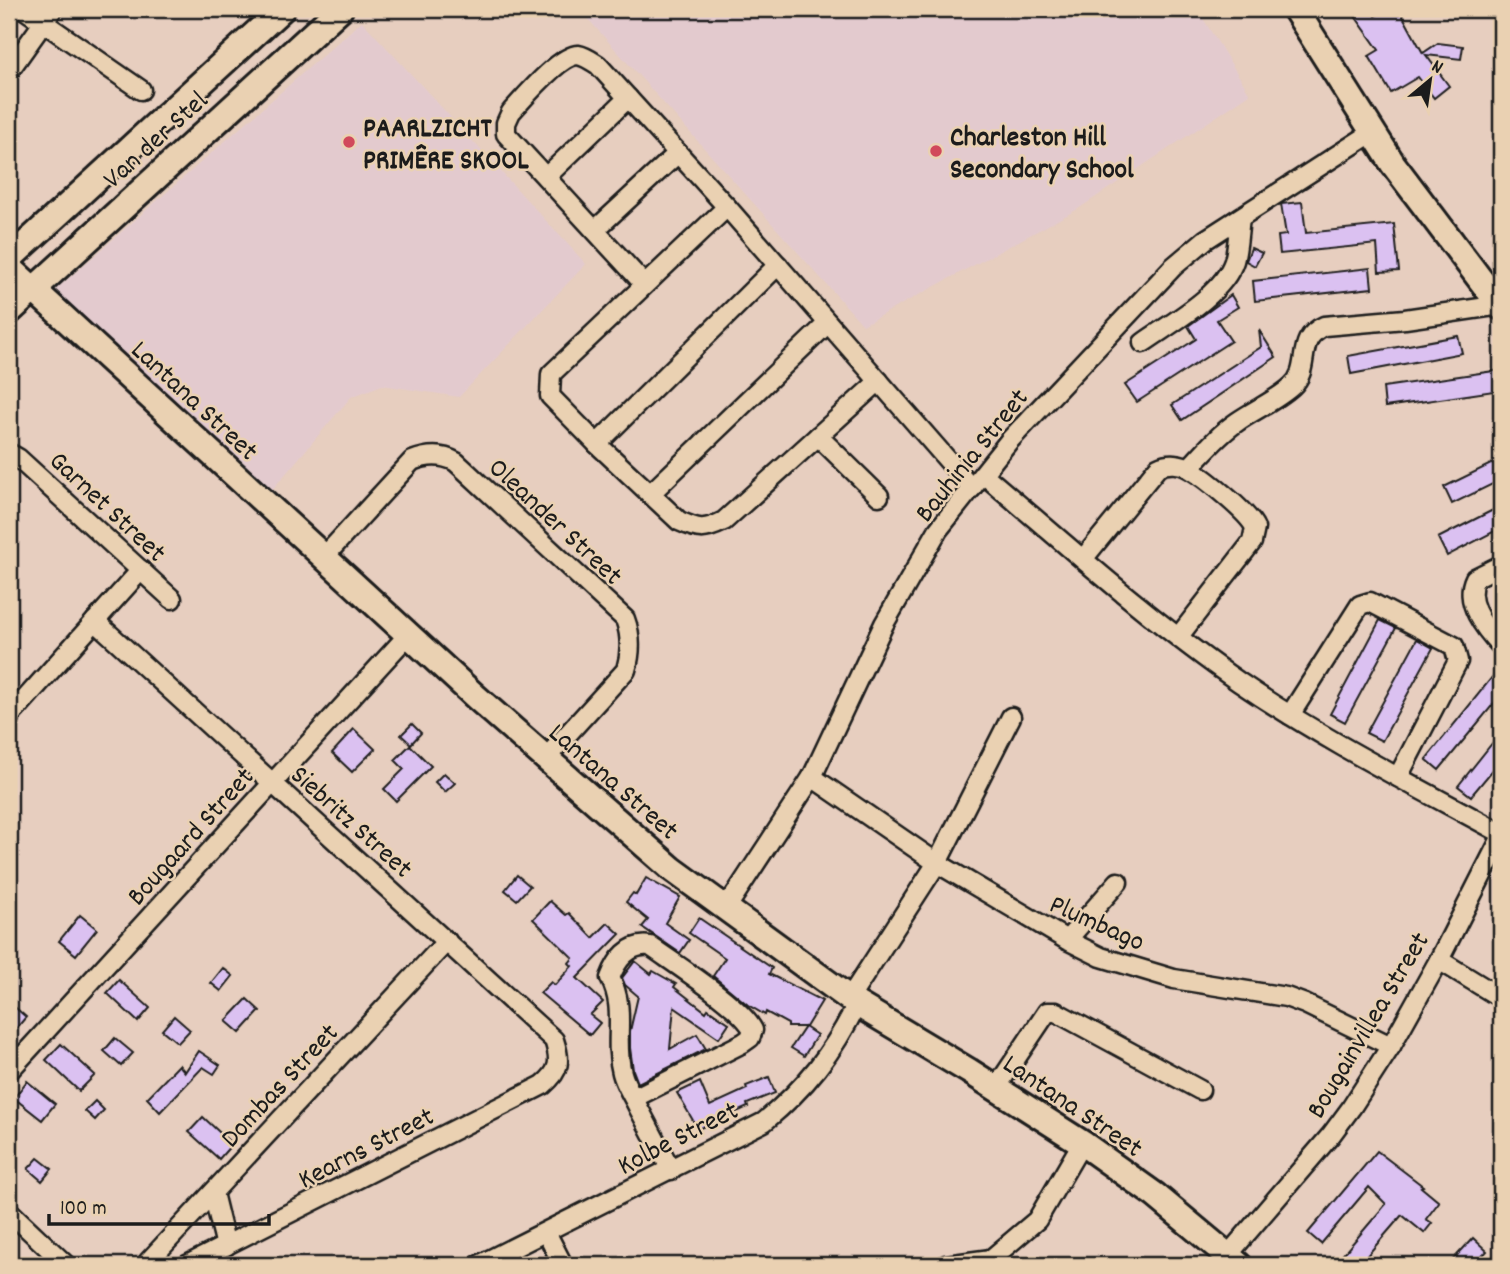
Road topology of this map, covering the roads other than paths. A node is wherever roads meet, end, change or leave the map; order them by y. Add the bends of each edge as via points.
1 (24, 9) edge
2 (282, 9) edge
3 (340, 9) edge
4 (1295, 9) edge
5 (48, 15) edge
6 (9, 71) edge
7 (141, 90) dead end
8 (628, 99) junction
9 (1373, 132) junction
10 (678, 153) junction
11 (546, 177) junction
12 (727, 207) junction
13 (1240, 218) junction
14 (595, 230) junction
15 (9, 259) edge
16 (778, 265) junction
17 (9, 267) edge
18 (645, 284) junction
19 (33, 289) junction
20 (1501, 306) edge
21 (9, 312) edge
22 (828, 323) junction
23 (1143, 343) dead end
24 (879, 381) junction
25 (818, 436) junction
26 (597, 444) junction
27 (9, 453) edge
28 (1189, 468) junction
29 (977, 481) junction
30 (650, 494) junction
31 (879, 496) dead end
32 (323, 558) junction
33 (1083, 559) junction
34 (1501, 565) edge
35 (141, 570) junction
36 (172, 599) dead end
37 (95, 621) junction
38 (408, 635) junction
39 (1179, 636) junction
40 (1501, 646) edge
41 (1290, 715) junction
42 (9, 717) edge
43 (1011, 717) dead end
44 (545, 759) junction
45 (812, 777) junction
46 (1398, 777) junction
47 (272, 782) junction
48 (1501, 836) edge
49 (937, 863) junction
50 (1118, 882) dead end
51 (725, 910) junction
52 (1067, 940) junction
53 (447, 942) junction
54 (1439, 960) junction
55 (1501, 998) edge
56 (853, 1001) junction
57 (1391, 1046) junction
58 (559, 1067) joint
59 (9, 1071) edge
60 (996, 1088) junction
61 (1200, 1090) dead end
62 (634, 1098) junction
63 (1082, 1143) junction
64 (671, 1170) junction
65 (213, 1193) junction
66 (9, 1211) edge
67 (546, 1232) junction
68 (226, 1246) junction
69 (1233, 1260) edge
70 (148, 1262) dead end
71 (994, 1262) edge
72 (66, 1265) edge
73 (187, 1265) edge
74 (479, 1265) edge
75 (564, 1265) edge
76 (946, 1265) edge

1 - 5 street
2 - 15 street, Van der Stel
3 - 19 street, Van der Stel
4 - 9 street
5 - 6 street
5 - 7 street
8 - 10 street
8 - 11 street
8 - 11 street via 587,58 565,59 511,112 506,123 506,134
9 - 13 street, Bauhinia Street
9 - 20 street
10 - 12 street
10 - 14 street
11 - 14 street
12 - 16 street
12 - 18 street
13 - 23 street via 1234,260 1223,281
13 - 29 street, Bauhinia Street via 1172,267
14 - 18 street
16 - 22 street
16 - 26 street
17 - 19 street, Lantana Street
18 - 26 street via 551,374 550,396
19 - 21 street, Van der Stel
19 - 32 street, Lantana Street
20 - 28 street via 1317,329 1307,340 1300,373 1292,386 1233,424
22 - 24 street
22 - 30 street
24 - 25 street
24 - 29 street
25 - 30 street via 724,521 708,529 679,521
25 - 31 street
26 - 30 street
27 - 35 street, Garnet Street
28 - 33 street via 1171,463 1158,467
28 - 39 street via 1247,514 1255,528 1252,541
29 - 33 street
29 - 45 street, Bauhinia Street via 938,530 884,624
32 - 38 street, Lantana Street
32 - 44 street, Oleander Street via 412,461 434,456 456,462 625,619 629,631 626,670
33 - 39 street
34 - 40 street via 1475,578 1471,588 1479,618
35 - 36 street, Garnet Street
35 - 37 street
37 - 42 street
37 - 47 street, Siebritz Street
38 - 44 street, Lantana Street
38 - 47 street, Bougaard Street
39 - 41 street
41 - 46 street
41 - 46 street via 1360,605 1370,602 1454,646 1458,661
43 - 49 street, Kolbe Street
44 - 51 street, Lantana Street
45 - 49 street, Plumbago
45 - 51 street, Bauhinia Street
46 - 48 street
47 - 53 street, Siebritz Street
47 - 59 street, Bougaard Street
48 - 54 street, Bougainvillea Street
49 - 52 street, Plumbago
49 - 56 street, Kolbe Street
50 - 52 street
51 - 56 street, Lantana Street
52 - 57 street, Plumbago via 1101,957 1174,979 1286,997
53 - 58 street, Siebritz Street via 554,1040
53 - 65 street, Dombas Street
54 - 55 street
54 - 57 street, Bougainvillea Street
56 - 60 street, Lantana Street
56 - 64 street, Kolbe Street via 816,1072 790,1100 764,1122
57 - 69 street, Bougainvillea Street via 1331,1135
58 - 68 street, Kearns Street via 543,1085
60 - 61 street via 1047,1012 1056,1012
60 - 63 street, Lantana Street
62 - 62 street via 622,1075 620,1001 610,978 625,953 641,944 727,1003 753,1030 743,1043
62 - 64 street
63 - 69 street, Lantana Street via 1155,1195
63 - 71 street via 1037,1220
64 - 67 street, Kolbe Street
65 - 68 street
65 - 70 street, Dombas Street
66 - 72 street
67 - 74 street, Kolbe Street
67 - 75 street
68 - 73 street, Kearns Street
71 - 76 street

